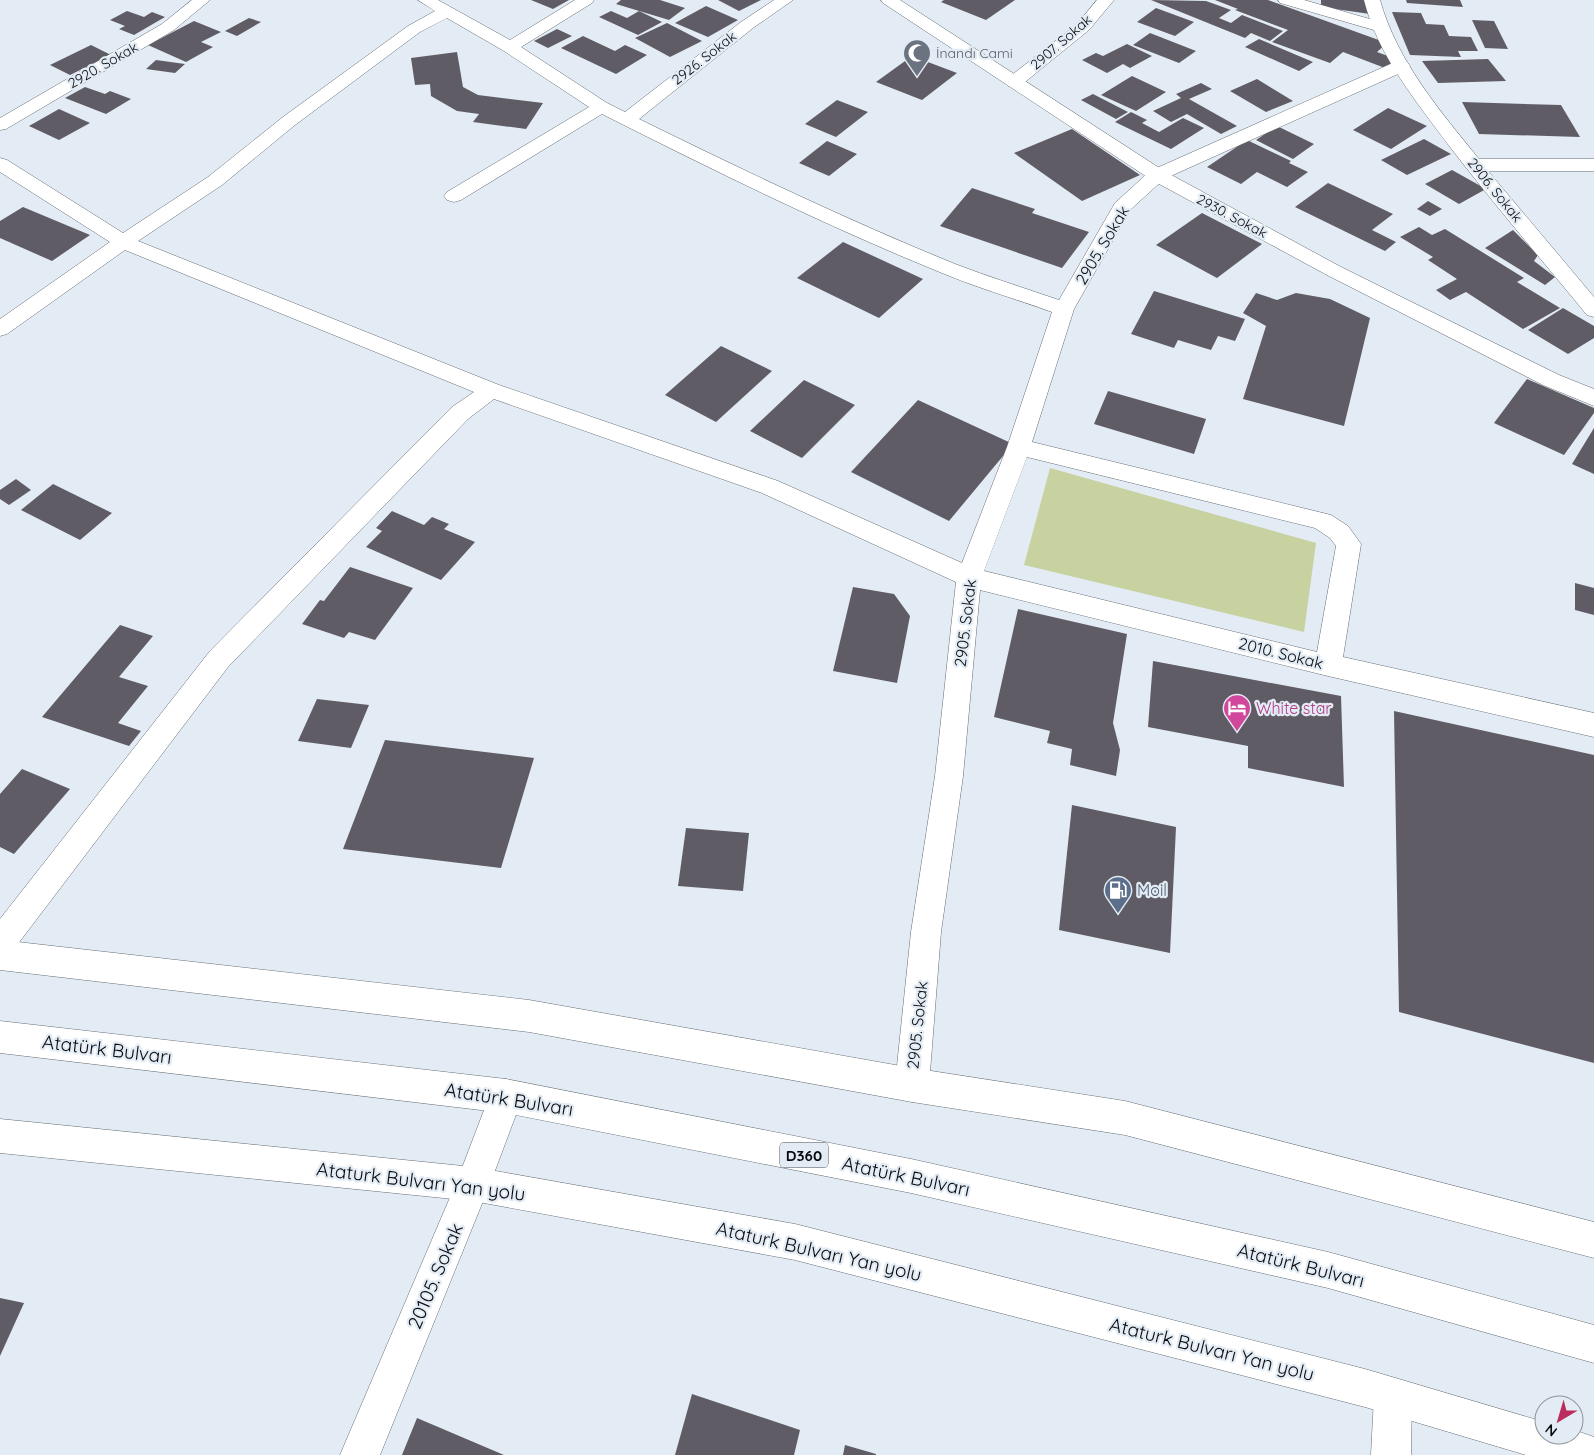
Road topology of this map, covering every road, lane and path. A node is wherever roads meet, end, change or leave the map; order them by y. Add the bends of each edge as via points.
1 (202, 0) edge
2 (426, 0) edge
3 (586, 0) edge
4 (785, 0) edge
5 (889, 0) edge
6 (1106, 0) edge
7 (1286, 0) edge
8 (1372, 0) edge
9 (446, 12) junction
10 (1381, 27) junction
11 (510, 48) junction
12 (1401, 66) junction
13 (1014, 82) junction
14 (601, 107) junction
15 (626, 120) junction
16 (0, 125) edge
17 (0, 164) edge
18 (1594, 165) edge
19 (1474, 166) junction
20 (1157, 176) junction
21 (454, 196) dead end
22 (123, 242) junction
23 (1064, 309) junction
24 (1594, 310) edge
25 (0, 328) edge
26 (491, 390) junction
27 (1594, 398) edge
28 (1019, 447) junction
29 (969, 578) junction
30 (1328, 665) junction
31 (1594, 725) edge
32 (0, 943) edge
33 (0, 955) edge
34 (0, 1037) edge
35 (912, 1084) junction
36 (506, 1096) junction
37 (0, 1136) edge
38 (473, 1184) junction
39 (1594, 1240) edge
40 (1594, 1344) edge
41 (1393, 1397) junction
42 (360, 1455) edge
43 (1391, 1455) edge
44 (1591, 1455) edge

1 - 16 main road, 2920. Sokak via 168,27
2 - 9 main road
3 - 11 main road
4 - 15 main road, 2926. Sokak via 747,25
5 - 13 main road, 2930. Sokak
6 - 13 main road, 2907. Sokak via 1083,27
7 - 10 main road
8 - 10 main road, 2906. Sokak
9 - 11 main road
9 - 22 main road via 414,29 289,121 215,181
10 - 12 main road, 2906. Sokak
11 - 14 main road
12 - 19 main road, 2906. Sokak
12 - 20 main road
13 - 20 main road, 2930. Sokak
14 - 15 main road
14 - 21 main road
15 - 23 main road via 849,226 950,268
17 - 22 main road, 2010. Sokak
18 - 19 main road
19 - 24 main road, 2906. Sokak
20 - 23 main road, 2905. Sokak via 1122,207
20 - 27 main road, 2930. Sokak via 1334,272 1551,380
22 - 25 main road
22 - 26 main road, 2010. Sokak
23 - 28 main road, 2905. Sokak
26 - 29 main road, 2010. Sokak via 770,486
26 - 32 main road via 460,413 219,659
28 - 29 main road, 2905. Sokak
28 - 30 main road via 1322,521 1339,532 1349,544
29 - 30 main road, 2010. Sokak
29 - 35 main road, 2905. Sokak via 949,776 926,932
30 - 31 main road, 2010. Sokak
33 - 35 main road via 529,1016
34 - 36 main road, Atatürk Bulvarı / D360
35 - 39 main road via 1125,1118
36 - 38 main road, 20105. Sokak
36 - 40 main road, Atatürk Bulvarı / D360 via 911,1176 1318,1268
37 - 38 main road, Ataturk Bulvarı Yan yolu
38 - 41 main road, Ataturk Bulvarı Yan yolu via 795,1242
38 - 42 main road, 20105. Sokak
41 - 43 main road
41 - 44 main road, Ataturk Bulvarı Yan yolu

